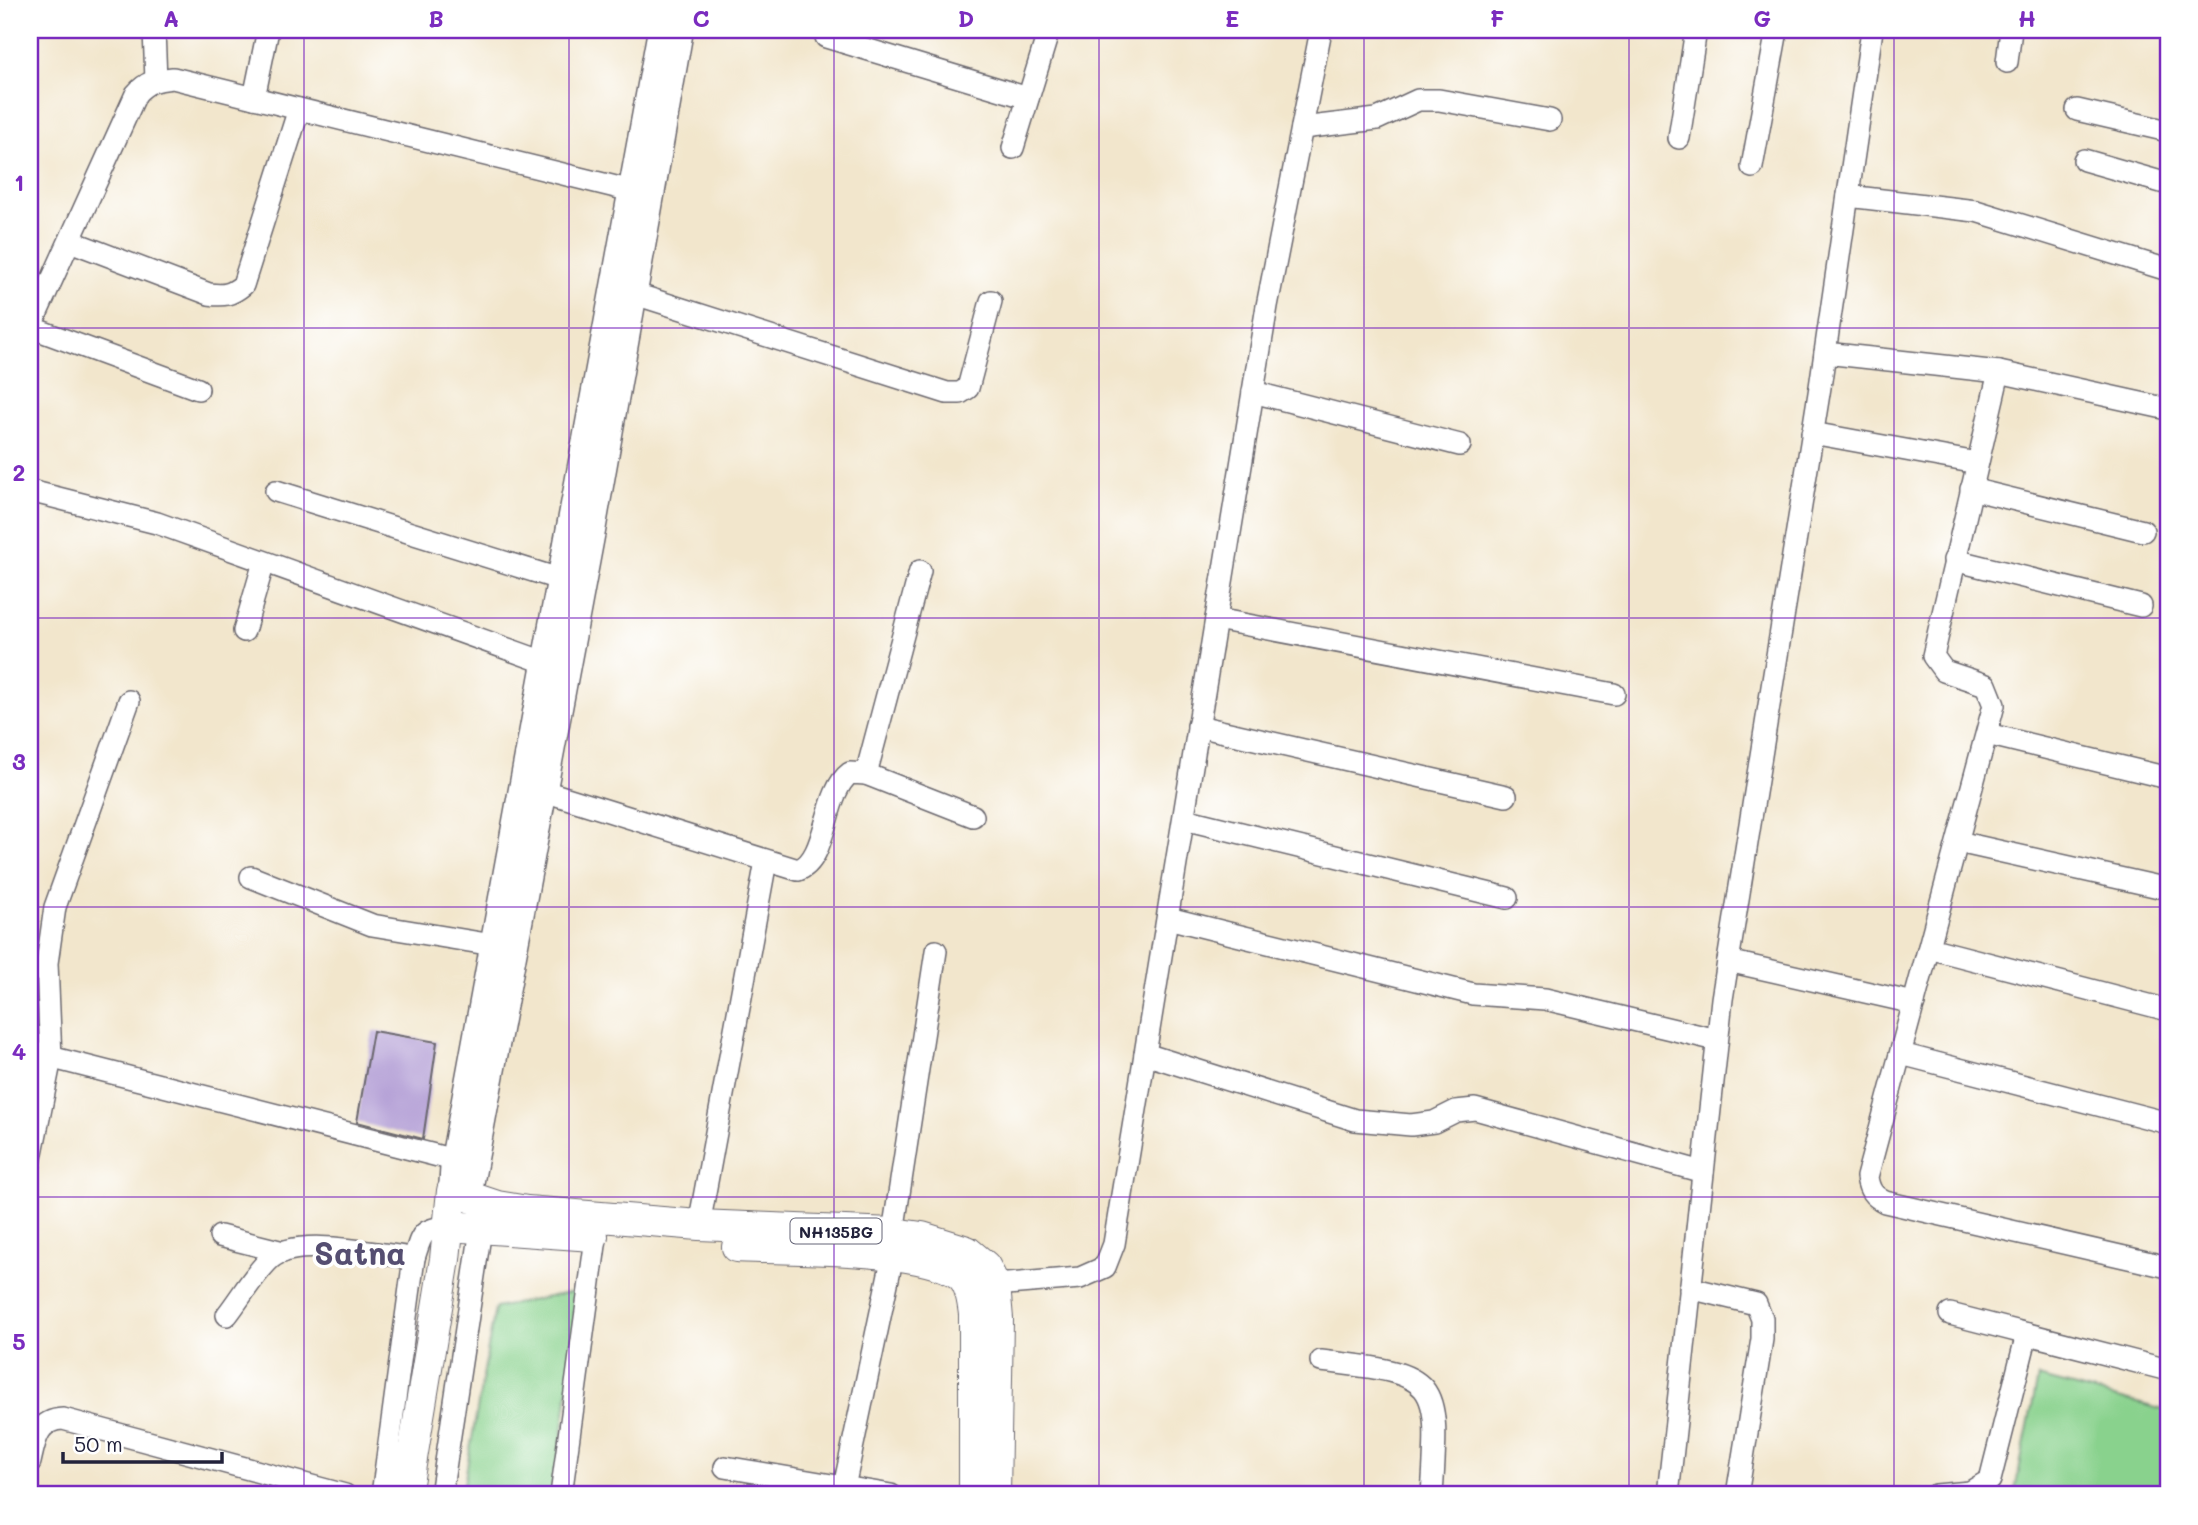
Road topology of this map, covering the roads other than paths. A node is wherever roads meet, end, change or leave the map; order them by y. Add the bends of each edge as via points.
1 (154, 30) edge
2 (268, 30) edge
3 (661, 30) edge
4 (680, 30) edge
5 (1049, 30) edge
6 (1321, 30) edge
7 (1696, 30) edge
8 (1777, 30) edge
9 (1872, 30) edge
10 (2011, 30) edge
11 (826, 37) dead end
12 (2007, 62) dead end
13 (156, 80) junction
14 (254, 98) junction
15 (1028, 98) junction
16 (299, 109) junction
17 (2077, 110) dead end
18 (1550, 120) dead end
19 (1302, 128) junction
20 (2168, 131) edge
21 (1679, 138) dead end
22 (1013, 148) dead end
23 (2084, 160) dead end
24 (1752, 167) dead end
25 (2168, 184) edge
26 (632, 191) junction
27 (1848, 196) junction
28 (69, 241) junction
29 (2168, 270) edge
30 (635, 294) junction
31 (990, 301) dead end
32 (30, 328) edge
33 (1825, 353) junction
34 (1999, 372) junction
35 (198, 389) dead end
36 (1253, 392) junction
37 (2168, 409) edge
38 (1812, 433) junction
39 (1461, 445) dead end
40 (1977, 463) junction
41 (1971, 489) junction
42 (30, 491) edge
43 (276, 491) dead end
44 (2143, 531) dead end
45 (1954, 560) junction
46 (264, 562) junction
47 (920, 571) dead end
48 (559, 579) junction
49 (2141, 606) dead end
50 (1216, 619) junction
51 (244, 631) dead end
52 (544, 662) junction
53 (1614, 694) dead end
54 (130, 701) dead end
55 (1198, 726) junction
56 (1987, 734) junction
57 (866, 775) junction
58 (2168, 778) edge
59 (544, 791) junction
60 (1506, 796) dead end
61 (973, 816) dead end
62 (1184, 819) junction
63 (1958, 842) junction
64 (766, 861) junction
65 (251, 877) dead end
66 (2168, 889) edge
67 (1507, 898) dead end
68 (1168, 918) junction
69 (493, 945) junction
70 (1929, 948) junction
71 (936, 951) dead end
72 (1728, 961) junction
73 (1914, 1003) junction
74 (2168, 1010) edge
75 (1717, 1040) junction
76 (30, 1052) edge
77 (1145, 1054) junction
78 (1901, 1054) junction
79 (51, 1058) junction
80 (2168, 1123) edge
81 (454, 1160) junction
82 (30, 1163) edge
83 (1703, 1172) junction
84 (460, 1194) junction
85 (699, 1225) junction
86 (598, 1227) junction
87 (464, 1228) junction
88 (220, 1236) dead end
89 (893, 1244) junction
90 (283, 1252) junction
91 (414, 1258) junction
92 (2168, 1267) edge
93 (995, 1285) junction
94 (1690, 1288) junction
95 (1950, 1314) dead end
96 (227, 1315) dead end
97 (2027, 1334) junction
98 (1321, 1361) dead end
99 (2168, 1370) edge
100 (30, 1462) edge
101 (725, 1467) dead end
102 (844, 1487) junction
103 (345, 1495) edge
104 (382, 1495) edge
105 (405, 1495) edge
106 (441, 1495) edge
107 (561, 1495) edge
108 (891, 1495) edge
109 (974, 1495) edge
110 (995, 1495) edge
111 (1432, 1495) edge
112 (1668, 1495) edge
113 (1737, 1495) edge
114 (1936, 1495) edge

1 - 13 street
2 - 14 street
3 - 26 main road
4 - 30 main road
5 - 15 street
6 - 19 street
7 - 21 street
8 - 24 street
9 - 27 street
10 - 12 street
11 - 15 street
13 - 14 street via 173,78
13 - 28 street via 145,83 135,94
14 - 16 street
15 - 22 street
16 - 26 street
16 - 28 street via 246,277 234,292 209,294
17 - 20 street
18 - 19 street via 1418,100 1377,119
19 - 36 street
23 - 25 street
26 - 48 main road
27 - 29 street via 1976,211
27 - 33 street
28 - 32 street
30 - 31 street via 947,393 968,388
30 - 59 main road
32 - 35 street
33 - 34 street
33 - 38 street
34 - 37 street
34 - 40 street
36 - 39 street
36 - 50 street
38 - 40 street
38 - 72 street
40 - 41 street
41 - 44 street
41 - 45 street
42 - 46 street via 157,523
43 - 48 street
45 - 49 street
45 - 56 street via 1933,656 1944,671 1986,685 1994,705
46 - 51 street
46 - 52 street
47 - 57 street
48 - 52 main road
50 - 53 street
50 - 55 street
52 - 69 main road
54 - 79 street via 55,907 47,963
55 - 60 street
55 - 62 street
56 - 58 street
56 - 63 street
57 - 61 street
57 - 64 street via 850,772 841,780 806,867 798,870
59 - 64 street
59 - 84 main road
62 - 67 street
62 - 68 street
63 - 66 street
63 - 70 street
64 - 85 street
65 - 69 street via 372,925
68 - 75 street via 1473,994 1545,999
68 - 77 street
69 - 81 main road
70 - 73 street
70 - 74 street
71 - 89 street
72 - 73 street
72 - 75 street
73 - 78 street
75 - 83 street
76 - 79 street
77 - 83 street via 1355,1120 1411,1125 1475,1108
77 - 93 street via 1114,1244 1105,1267 1080,1278
78 - 80 street
78 - 92 street via 1867,1177 1875,1197
79 - 81 street
79 - 82 street
81 - 84 main road
83 - 94 street
84 - 86 highway, NH135BG
84 - 87 highway
85 - 86 highway, NH135BG
85 - 89 highway, NH135BG
86 - 87 highway, NH135BG
86 - 89 highway, NH135BG
86 - 107 street
87 - 91 street via 428,1229 422,1233
87 - 105 highway via 444,1267
87 - 106 street
88 - 90 street
89 - 93 highway, NH135BG via 922,1237 967,1251 985,1266
89 - 102 street
89 - 109 highway, NH135BG via 944,1265 962,1277 970,1290 976,1351
90 - 91 street via 314,1247
90 - 96 street via 271,1259
91 - 104 street
93 - 110 highway
94 - 112 street
94 - 113 street via 1756,1304 1762,1319
95 - 97 street
97 - 99 street
97 - 114 street via 1990,1480 1970,1492
98 - 111 street via 1390,1369 1415,1379 1430,1396 1437,1425
100 - 103 street via 42,1425 63,1419
101 - 102 street
102 - 108 street

